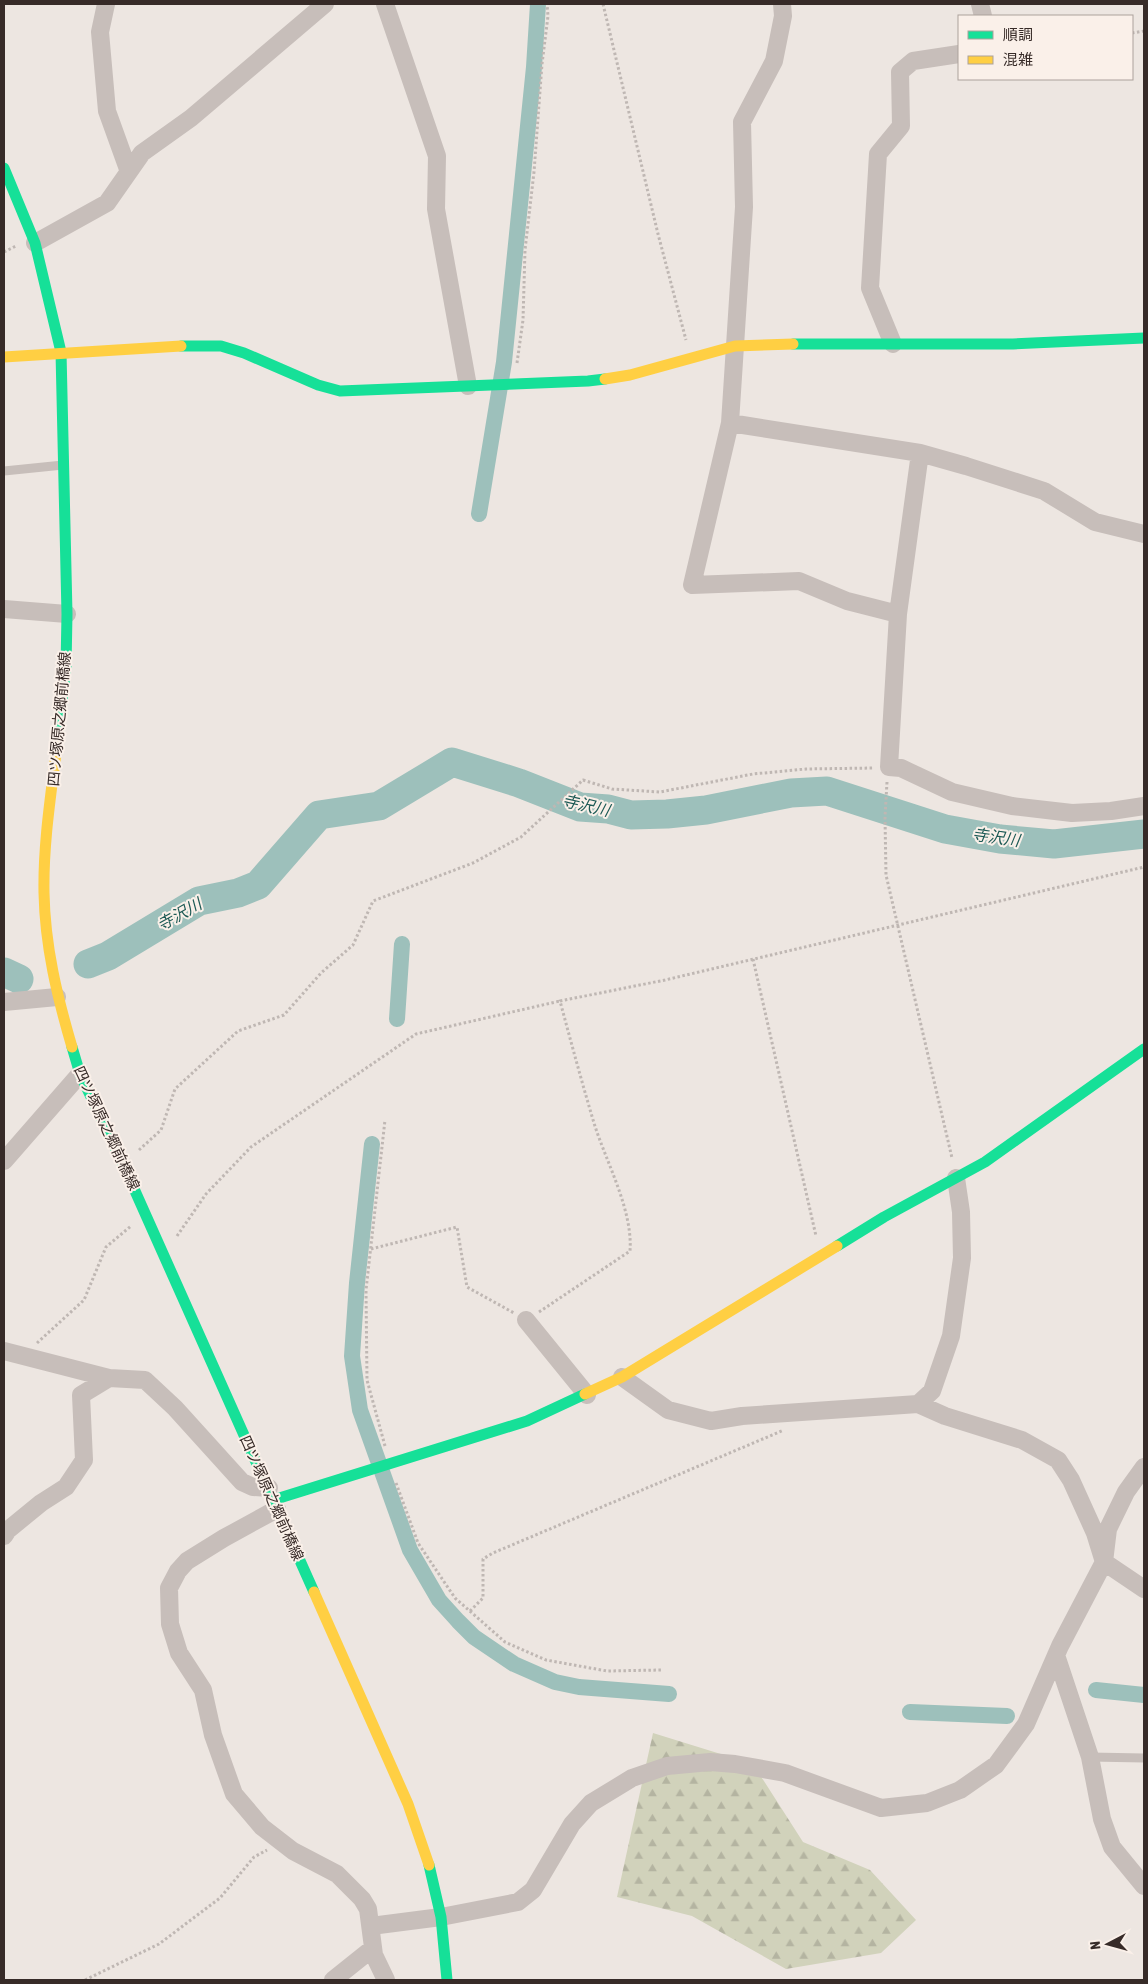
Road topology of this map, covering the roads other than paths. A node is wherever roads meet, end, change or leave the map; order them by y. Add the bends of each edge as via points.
1 (106, 4) edge
2 (325, 4) edge
3 (386, 4) edge
4 (782, 4) edge
5 (958, 54) edge
6 (4, 168) edge
7 (130, 172) junction
8 (35, 244) junction
9 (1144, 338) edge
10 (893, 344) junction
11 (735, 346) junction
12 (61, 352) junction
13 (4, 357) edge
14 (468, 386) junction
15 (730, 423) junction
16 (920, 453) junction
17 (63, 465) junction
18 (4, 471) edge
19 (1144, 534) edge
20 (4, 609) edge
21 (67, 614) junction
22 (898, 614) junction
23 (1144, 806) edge
24 (57, 997) junction
25 (4, 1002) edge
26 (1144, 1049) edge
27 (80, 1074) junction
28 (4, 1161) edge
29 (956, 1178) junction
30 (526, 1320) road end
31 (4, 1351) edge
32 (622, 1377) junction
33 (109, 1378) junction
34 (587, 1395) junction
35 (918, 1404) junction
36 (1144, 1467) edge
37 (273, 1499) junction
38 (4, 1536) edge
39 (1104, 1562) junction
40 (1144, 1589) edge
41 (1056, 1655) junction
42 (1090, 1757) junction
43 (1144, 1758) edge
44 (1144, 1886) edge
45 (441, 1917) junction
46 (371, 1926) junction
47 (373, 1948) junction
48 (332, 1980) edge
49 (386, 1980) edge
50 (447, 1980) edge

1 - 7 street via 100,32 106,110
2 - 7 street via 191,118 142,153
3 - 14 street via 436,156 436,209
4 - 11 street via 783,16 774,62 742,122 744,207
5 - 10 street via 913,61 900,72 901,126 878,154 870,288
6 - 8 street, 四ツ塚原之郷前橋線
7 - 8 street via 107,203
8 - 12 street, 四ツ塚原之郷前橋線
9 - 10 street via 1012,344
10 - 11 street
11 - 14 street via 630,375 588,381
11 - 15 street
12 - 13 street
12 - 14 street via 221,346 340,391
12 - 17 street, 四ツ塚原之郷前橋線
15 - 16 street
15 - 22 street via 692,585 799,581 847,602
16 - 19 street via 1044,491 1095,522
16 - 22 street
17 - 18 lane
17 - 21 street, 四ツ塚原之郷前橋線
20 - 21 street
21 - 24 street, 四ツ塚原之郷前橋線 via 66,667 45,854 44,894 49,956
22 - 23 street via 889,767 901,768 952,792 1012,806 1072,813
24 - 25 street
24 - 27 street, 四ツ塚原之郷前橋線
26 - 29 street via 984,1162
27 - 28 street
27 - 37 street, 四ツ塚原之郷前橋線
29 - 32 street via 884,1217
29 - 35 street via 962,1258 952,1336 932,1391
30 - 34 street
31 - 33 street
32 - 34 street
32 - 35 street via 668,1410 711,1421
33 - 37 street via 145,1380 242,1482
33 - 38 street via 81,1395 84,1460 66,1487 41,1503
34 - 37 street via 527,1421
35 - 39 street via 945,1416 1022,1440 1058,1460 1071,1480 1095,1533
36 - 39 street via 1126,1492 1108,1529
37 - 45 street, 四ツ塚原之郷前橋線 via 408,1804 427,1859
37 - 46 street via 224,1538 187,1561 178,1571 169,1588 170,1624 179,1653 203,1690 213,1735 234,1794 262,1827 293,1851 337,1874 362,1899 368,1909
39 - 40 street
39 - 41 street
41 - 42 street
41 - 45 street via 1026,1724 996,1765 960,1790 927,1804 881,1808 775,1771 710,1762 667,1766 632,1778 591,1803 572,1824 533,1890 518,1902
42 - 43 lane
42 - 44 street via 1102,1819 1112,1847
45 - 46 street
45 - 50 street, 四ツ塚原之郷前橋線
46 - 47 street
47 - 48 street
47 - 49 street

